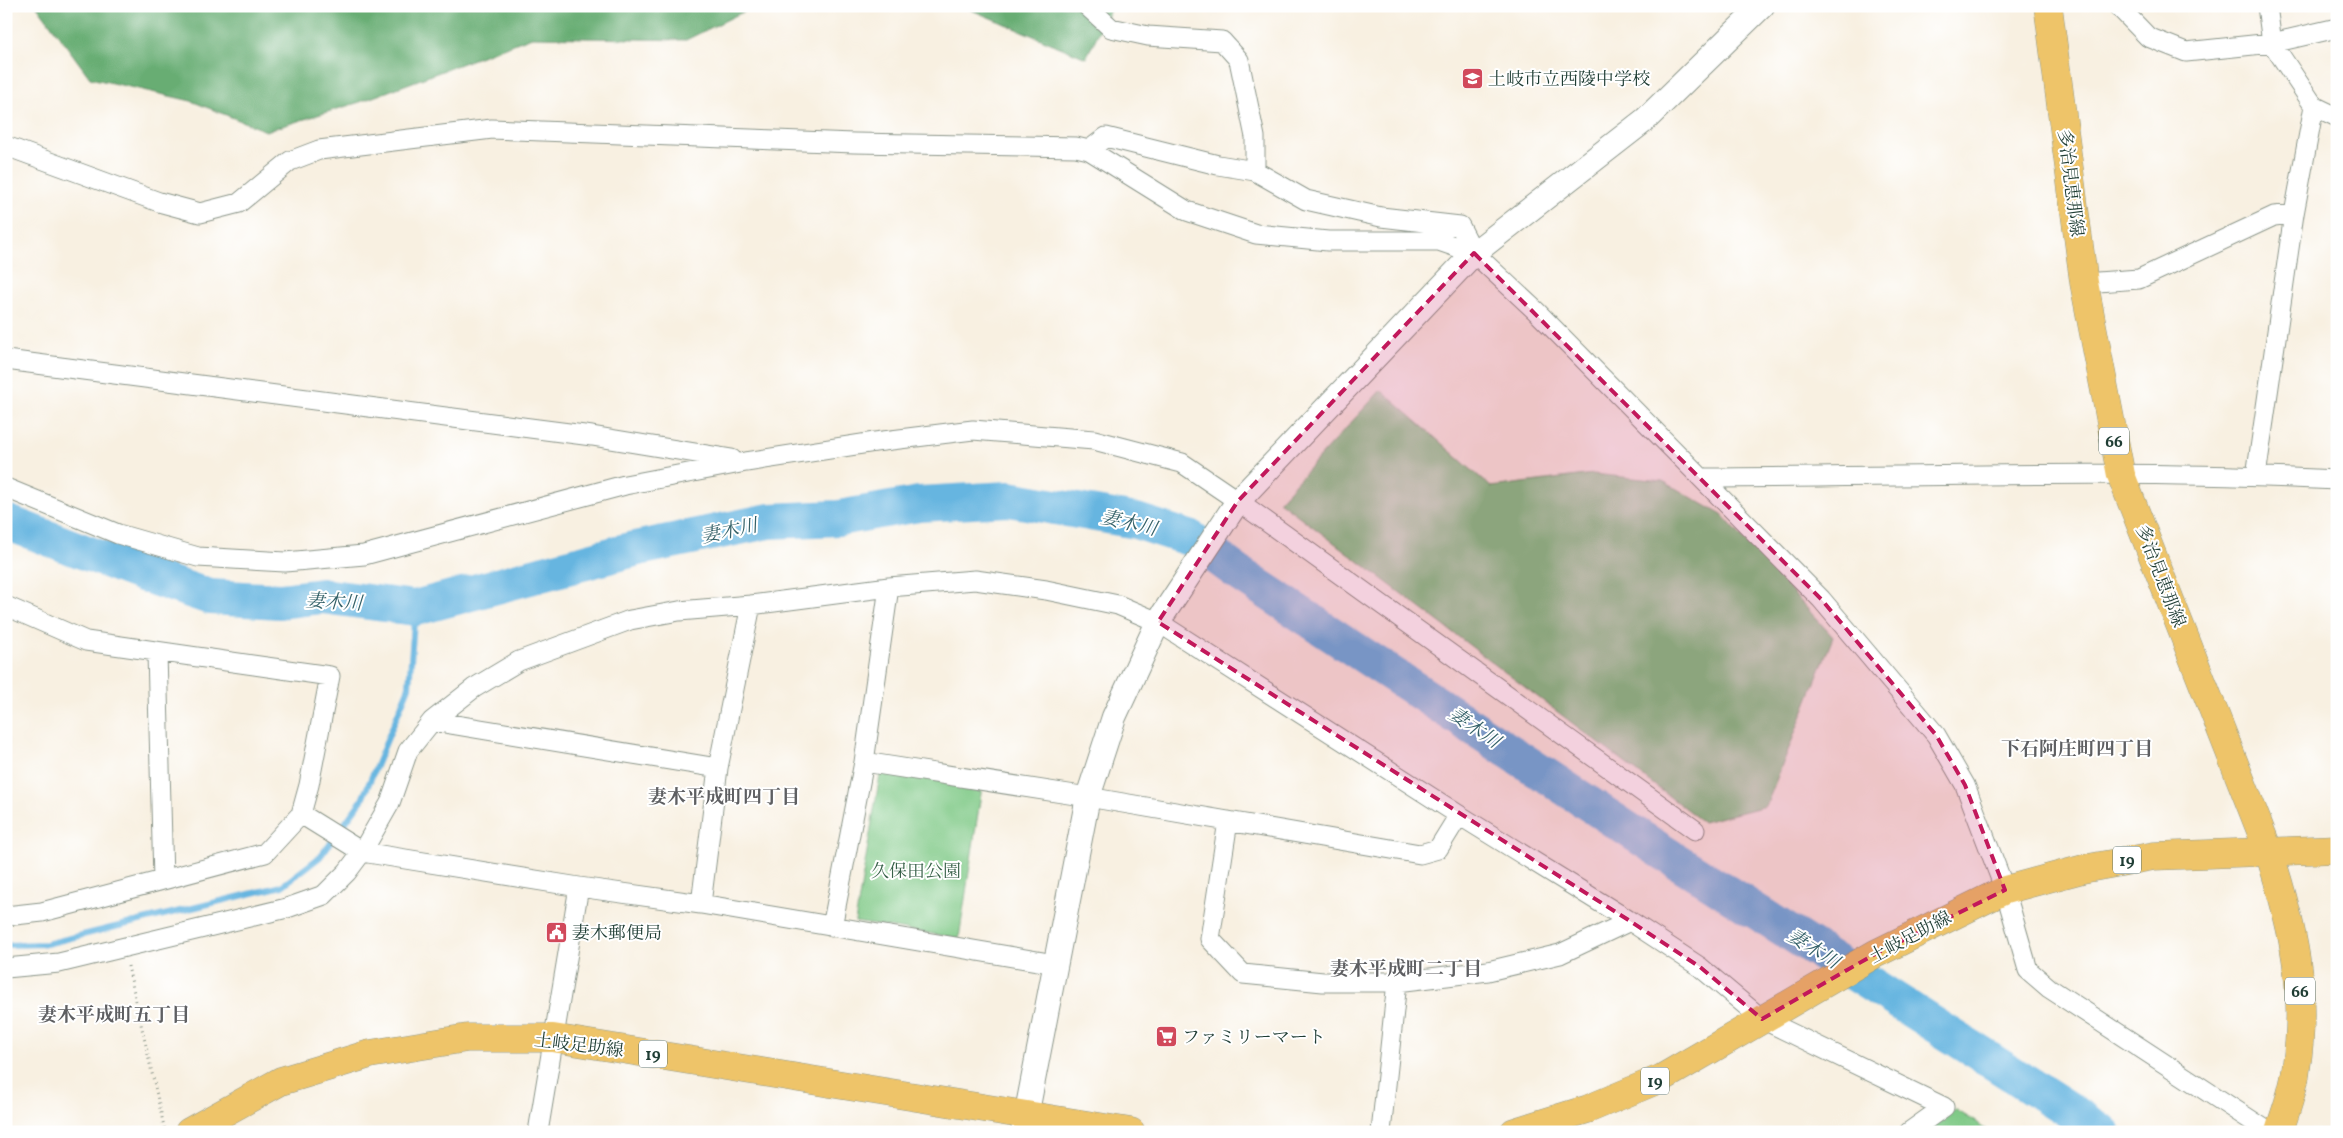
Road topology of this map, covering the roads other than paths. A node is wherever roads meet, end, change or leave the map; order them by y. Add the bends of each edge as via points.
1 (1087, 6) edge
2 (1762, 6) edge
3 (2048, 6) edge
4 (2118, 6) edge
5 (2267, 6) edge
6 (2337, 28) edge
7 (2272, 42) junction
8 (2314, 106) junction
9 (2337, 116) edge
10 (6, 146) edge
11 (1089, 150) junction
12 (1255, 171) junction
13 (2294, 214) junction
14 (1474, 253) junction
15 (2084, 283) junction
16 (6, 360) edge
17 (746, 462) junction
18 (2121, 475) junction
19 (2256, 476) junction
20 (1702, 478) junction
21 (2337, 480) edge
22 (6, 488) edge
23 (1238, 501) junction
24 (890, 586) junction
25 (751, 605) junction
26 (6, 606) edge
27 (1158, 622) junction
28 (157, 652) junction
29 (432, 721) junction
30 (864, 762) junction
31 (718, 768) junction
32 (1088, 797) junction
33 (301, 814) junction
34 (1459, 815) junction
35 (1228, 821) junction
36 (1695, 830) dead end
37 (2337, 849) edge
38 (362, 852) junction
39 (2269, 852) junction
40 (163, 880) junction
41 (579, 887) junction
42 (1997, 894) junction
43 (701, 904) junction
44 (6, 916) edge
45 (1630, 920) junction
46 (832, 927) junction
47 (1056, 964) junction
48 (6, 968) edge
49 (1397, 982) junction
50 (1774, 1014) junction
51 (553, 1038) junction
52 (1025, 1123) edge
53 (189, 1132) edge
54 (538, 1132) edge
55 (1131, 1132) edge
56 (1380, 1132) edge
57 (1514, 1132) edge
58 (1909, 1132) edge
59 (2269, 1132) edge
60 (2279, 1132) edge

1 - 12 street via 1111,28 1148,36 1222,41 1239,60 1255,137
2 - 14 street via 1645,120
3 - 15 main road, 多治見恵那線 / 66
4 - 7 street via 2148,37 2186,52
5 - 7 street
6 - 7 street
7 - 8 street
8 - 9 street
8 - 13 street
10 - 11 street via 159,202 200,213 239,203 290,161 319,150 492,129 854,143 1076,147
11 - 12 street via 1106,138
11 - 14 street via 1187,210 1256,234 1328,241 1439,241
12 - 14 street via 1306,200 1382,217 1460,226
13 - 15 street via 2274,216 2139,279
13 - 19 street
14 - 20 street
14 - 23 street
15 - 18 main road, 多治見恵那線 / 66
16 - 17 street via 592,436
17 - 22 street via 625,485 364,555 284,562 198,557 118,534
17 - 23 street via 982,430 1094,440 1182,463
18 - 19 street
18 - 20 street
18 - 39 main road, 多治見恵那線 / 66
19 - 21 street
20 - 42 street via 1821,599 1936,735 1965,785
23 - 27 street
23 - 36 street
24 - 25 street
24 - 27 street via 975,580 1118,605
24 - 30 street
25 - 29 street via 679,610 630,620 574,639 519,661 474,688
25 - 31 street
26 - 28 street via 86,641
27 - 32 street via 1114,717
27 - 34 street
28 - 33 street via 330,676
28 - 40 street
29 - 31 street
29 - 38 street via 408,750 390,803
30 - 32 street
30 - 46 street
31 - 43 street
32 - 35 street
32 - 47 street
33 - 38 street
33 - 40 street via 265,853
34 - 35 street via 1438,849 1420,854
34 - 45 street
35 - 49 street via 1210,939 1243,974 1323,982
37 - 39 main road, 土岐足助線 / 19
38 - 41 street
38 - 48 street via 324,895 287,908 59,963
39 - 42 main road, 土岐足助線 / 19 via 2154,856 2083,869
39 - 60 main road, 多治見恵那線 / 66 via 2288,911 2300,978 2296,1071
40 - 44 street via 42,912
41 - 43 street
41 - 51 street
42 - 50 main road, 土岐足助線 / 19 via 1875,954
42 - 59 street via 2028,970 2049,988
43 - 46 street
45 - 49 street via 1560,954 1488,971
45 - 50 street
46 - 47 street
47 - 52 street
49 - 56 street
50 - 57 main road, 土岐足助線 / 19 via 1662,1078 1588,1109
50 - 58 street via 1944,1108
51 - 52 main road, 土岐足助線 / 19
51 - 53 main road, 土岐足助線 / 19 via 467,1038 370,1054 281,1081
51 - 54 street
52 - 55 main road, 土岐足助線 / 19

